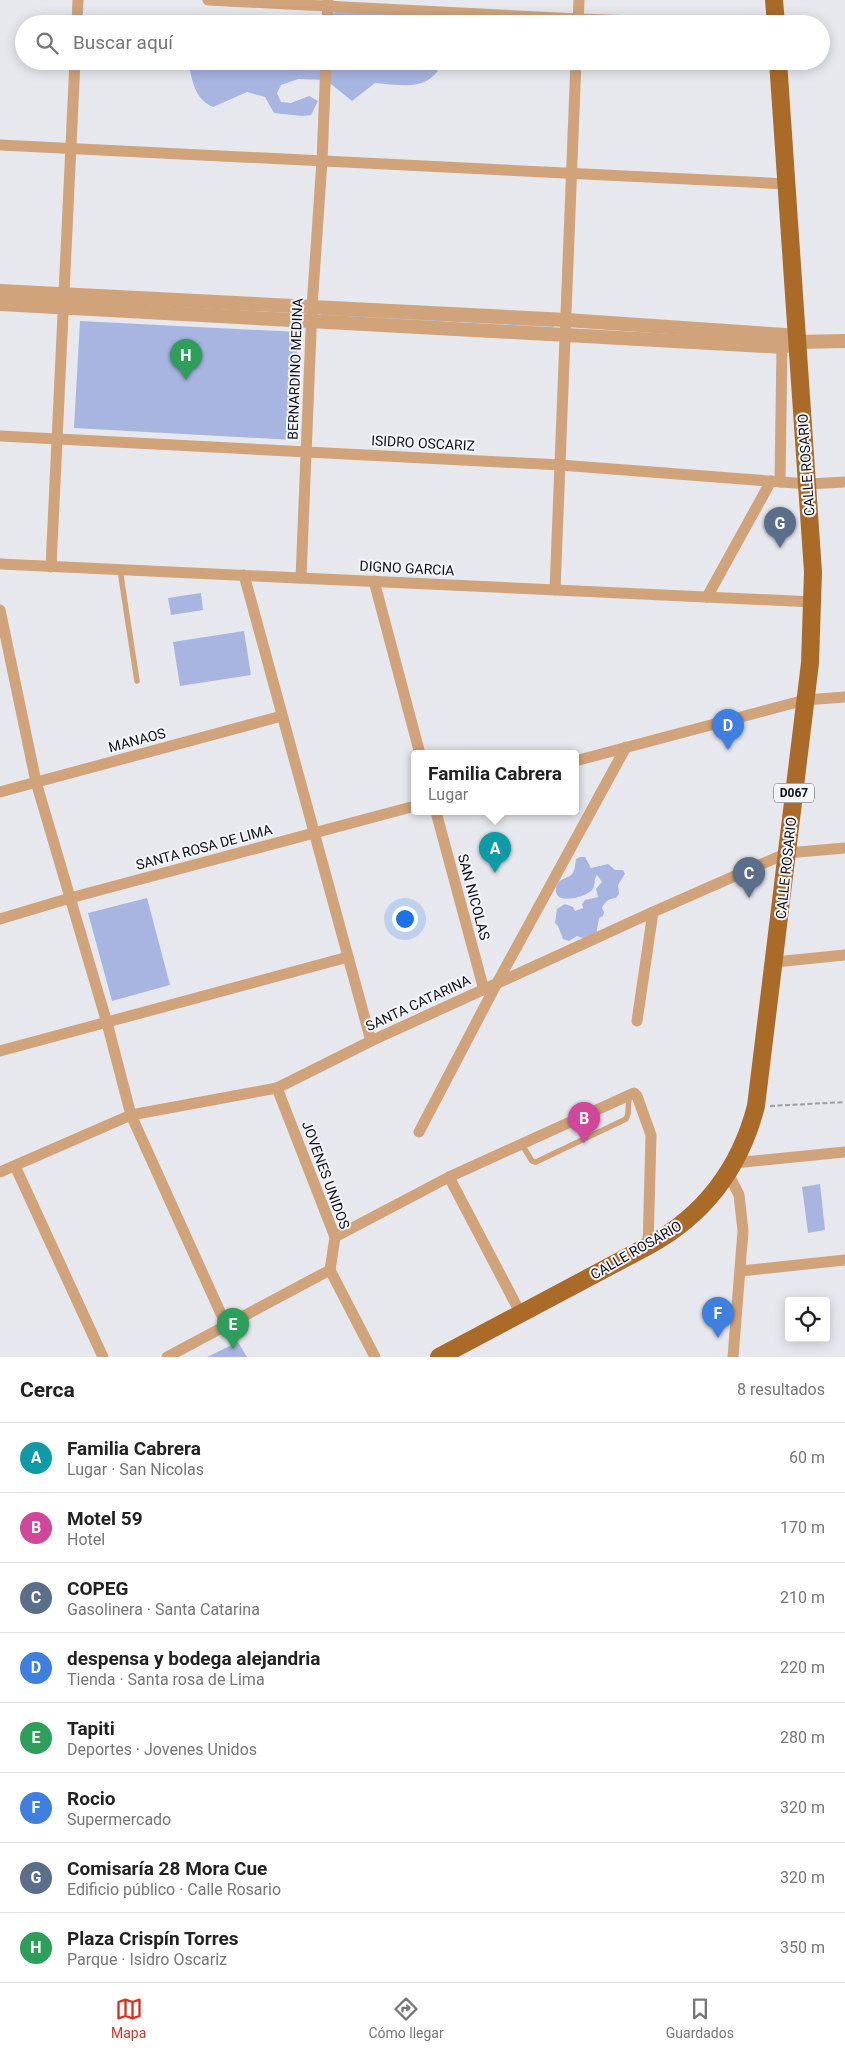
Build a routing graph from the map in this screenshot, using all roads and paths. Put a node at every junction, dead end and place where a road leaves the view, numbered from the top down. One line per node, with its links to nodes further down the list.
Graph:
1 (78, 0): 8 (street)
2 (208, 0): 6 (street)
3 (453, 0): 7 (street)
4 (579, 0): 10 (street)
5 (774, 0): 11 (main road)
6 (328, 3): 7 (street)
7 (452, 12): 9 (street)
8 (77, 15)
9 (494, 15)
10 (578, 15)
11 (775, 15)
12 (75, 70): 17 (street)
13 (326, 70): 18 (street, BERNARDINO MEDINA)
14 (576, 70): 19 (street)
15 (779, 70): 20 (main road, CALLE ROSARIO / D067)
16 (0, 146): 17 (street)
17 (71, 149): 18 (street); 22 (street)
18 (322, 161): 19 (street); 24 (street, BERNARDINO MEDINA)
19 (572, 173): 20 (street); 25 (street)
20 (787, 184): 29 (main road, CALLE ROSARIO / D067)
21 (0, 291): 22 (street)
22 (64, 301): 23 (street); 24 (street); 26 (street); 33 (street)
23 (0, 304)
24 (312, 307): 25 (street); 26 (street, BERNARDINO MEDINA)
25 (566, 320): 27 (street); 29 (street)
26 (311, 321): 27 (street); 34 (street, BERNARDINO MEDINA)
27 (565, 335): 29 (street); 35 (street)
28 (845, 341): 29 (street)
29 (790, 345): 30 (main road, CALLE ROSARIO / D067); 31 (street)
30 (802, 396): 31 (street); 38 (main road, CALLE ROSARIO / D067)
31 (782, 397): 36 (street)
32 (0, 436): 33 (street, ISIDRO OSCARIZ)
33 (57, 439): 34 (street, ISIDRO OSCARIZ); 40 (street)
34 (306, 452): 35 (street, ISIDRO OSCARIZ); 43 (street, BERNARDINO MEDINA)
35 (560, 465): 36 (street, ISIDRO OSCARIZ); 45 (street)
36 (775, 482): 38 (street, ISIDRO OSCARIZ); 46 (street)
37 (845, 482): 38 (street, ISIDRO OSCARIZ)
38 (808, 484): 47 (main road, CALLE ROSARIO / D067)
39 (0, 564): 40 (street, DIGNO GARCIA)
40 (51, 566): 41 (street, DIGNO GARCIA)
41 (120, 570): 42 (street, DIGNO GARCIA); 50 (lane)
42 (244, 576): 43 (street, DIGNO GARCIA); 53 (street)
43 (302, 578): 44 (street, DIGNO GARCIA)
44 (374, 582): 45 (street, DIGNO GARCIA); 55 (street)
45 (555, 590): 46 (street, DIGNO GARCIA)
46 (707, 597): 47 (street, DIGNO GARCIA)
47 (813, 602): 52 (main road, CALLE ROSARIO / D067)
48 (0, 610): 49 (street)
49 (4, 652): 57 (street)
50 (137, 681)
51 (845, 697): 52 (street)
52 (805, 700): 54 (street); 63 (main road, CALLE ROSARIO / D067)
53 (282, 716): 57 (street, MANAOS); 61 (street)
54 (626, 747): 56 (street); 70 (street)
55 (419, 750)
56 (579, 760)
57 (36, 782): 58 (street, MANAOS); 64 (street)
58 (0, 792)
59 (411, 807): 61 (street, SANTA ROSA DE LIMA)
60 (437, 815): 71 (street, SAN NICOLAS)
61 (315, 834): 64 (street, SANTA ROSA DE LIMA); 68 (street)
62 (845, 848): 63 (street, SANTA CATARINA)
63 (787, 853): 65 (street, SANTA CATARINA); 69 (main road, CALLE ROSARIO / D067)
64 (70, 898): 66 (street, SANTA ROSA DE LIMA); 73 (street)
65 (653, 912): 70 (street, SANTA CATARINA); 72 (street)
66 (0, 919)
67 (845, 956): 69 (street)
68 (348, 957): 73 (street); 74 (street)
69 (775, 962): 79 (main road, CALLE ROSARIO / D067)
70 (497, 983): 71 (street, SANTA CATARINA); 81 (street)
71 (484, 990): 74 (street, SANTA CATARINA)
72 (637, 1021)
73 (107, 1023): 75 (street); 80 (street)
74 (371, 1041): 76 (street, SANTA CATARINA)
75 (0, 1052)
76 (278, 1088): 80 (street, SANTA CATARINA); 88 (street, JOVENES UNIDOS)
77 (629, 1095): 82 (street); 82 (lane); 89 (street)
78 (845, 1102): 79 (path)
79 (756, 1106): 85 (main road, CALLE ROSARIO / D067)
80 (131, 1115): 84 (street, SANTA CATARINA); 94 (street)
81 (419, 1132)
82 (521, 1143): 87 (street)
83 (845, 1152): 85 (street)
84 (15, 1166): 86 (street, SANTA CATARINA); 95 (street)
85 (731, 1168): 89 (main road, CALLE ROSARIO / D067); 92 (street)
86 (0, 1172)
87 (450, 1177): 88 (street); 93 (street)
88 (335, 1238): 91 (street, JOVENES UNIDOS)
89 (648, 1246): 93 (main road, CALLE ROSARIO / D067)
90 (845, 1260): 92 (street)
91 (330, 1270): 94 (street); 97 (street)
92 (740, 1270): 99 (street)
93 (521, 1314): 98 (main road, CALLE ROSARIO / D067)
94 (226, 1325): 96 (street)
95 (103, 1357)
96 (167, 1357)
97 (375, 1357)
98 (439, 1357)
99 (733, 1357)

